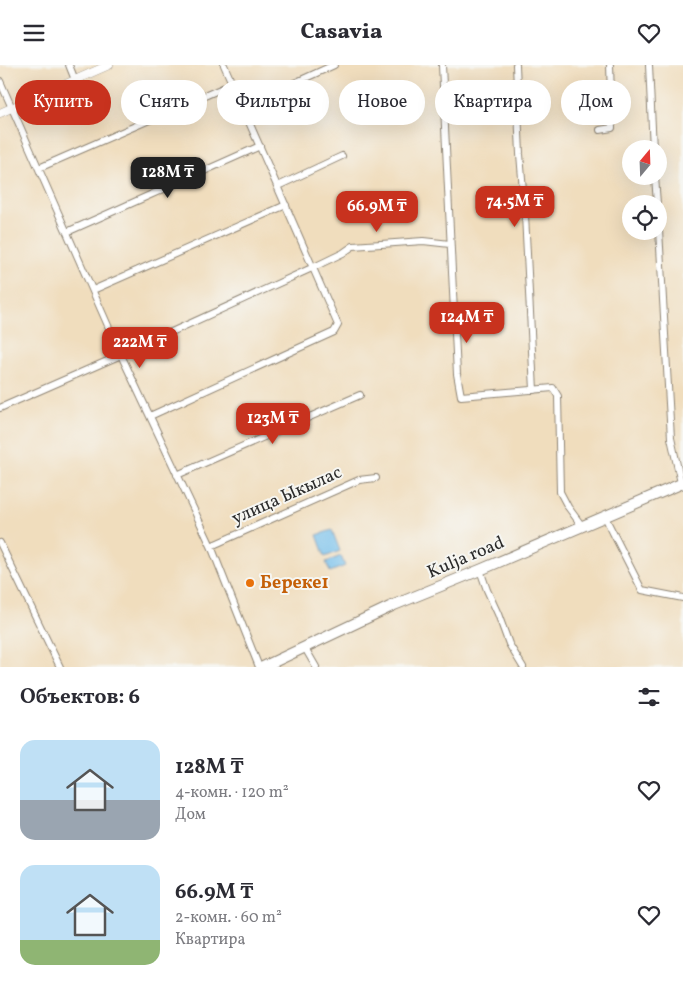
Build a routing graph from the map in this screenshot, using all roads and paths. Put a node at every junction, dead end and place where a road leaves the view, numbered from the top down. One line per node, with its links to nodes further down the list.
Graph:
1 (69, 65): 9 (street)
2 (109, 65): 9 (street)
3 (224, 65): 10 (street)
4 (334, 65): 11 (street)
5 (442, 65): 26 (street)
6 (516, 65): 30 (street)
7 (610, 65): 17 (street)
8 (649, 65): 18 (street)
9 (75, 80)
10 (230, 80)
11 (301, 80)
12 (0, 81): 14 (street)
13 (217, 91): 21 (street)
14 (13, 107): 15 (street); 21 (street)
15 (0, 113)
16 (250, 125): 19 (street)
17 (600, 130)
18 (653, 140)
19 (260, 146): 22 (street); 24 (street)
20 (342, 156): 22 (street)
21 (40, 168): 24 (street)
22 (278, 186): 23 (street)
23 (286, 205): 27 (street); 28 (street)
24 (67, 232): 28 (street)
25 (660, 240): 36 (street)
26 (450, 244): 27 (street); 30 (street)
27 (314, 267): 29 (street); 33 (street)
28 (93, 290): 29 (street)
29 (121, 355): 32 (street); 33 (street)
30 (534, 390): 38 (street)
31 (360, 395): 34 (street)
32 (0, 407)
33 (150, 416): 34 (street)
34 (177, 475): 40 (street)
35 (376, 478): 40 (street, улица Ыкылас)
36 (682, 483): 37 (main road, Kulja road)
37 (605, 517): 38 (main road, Kulja road); 42 (street)
38 (582, 526): 41 (main road, Kulja road)
39 (0, 543): 44 (street)
40 (212, 546): 45 (street)
41 (480, 570): 43 (main road, Kulja road); 48 (street)
42 (683, 598)
43 (305, 648): 46 (main road, Kulja road); 47 (street)
44 (60, 667)
45 (259, 667)
46 (264, 667)
47 (316, 667)
48 (523, 667)

